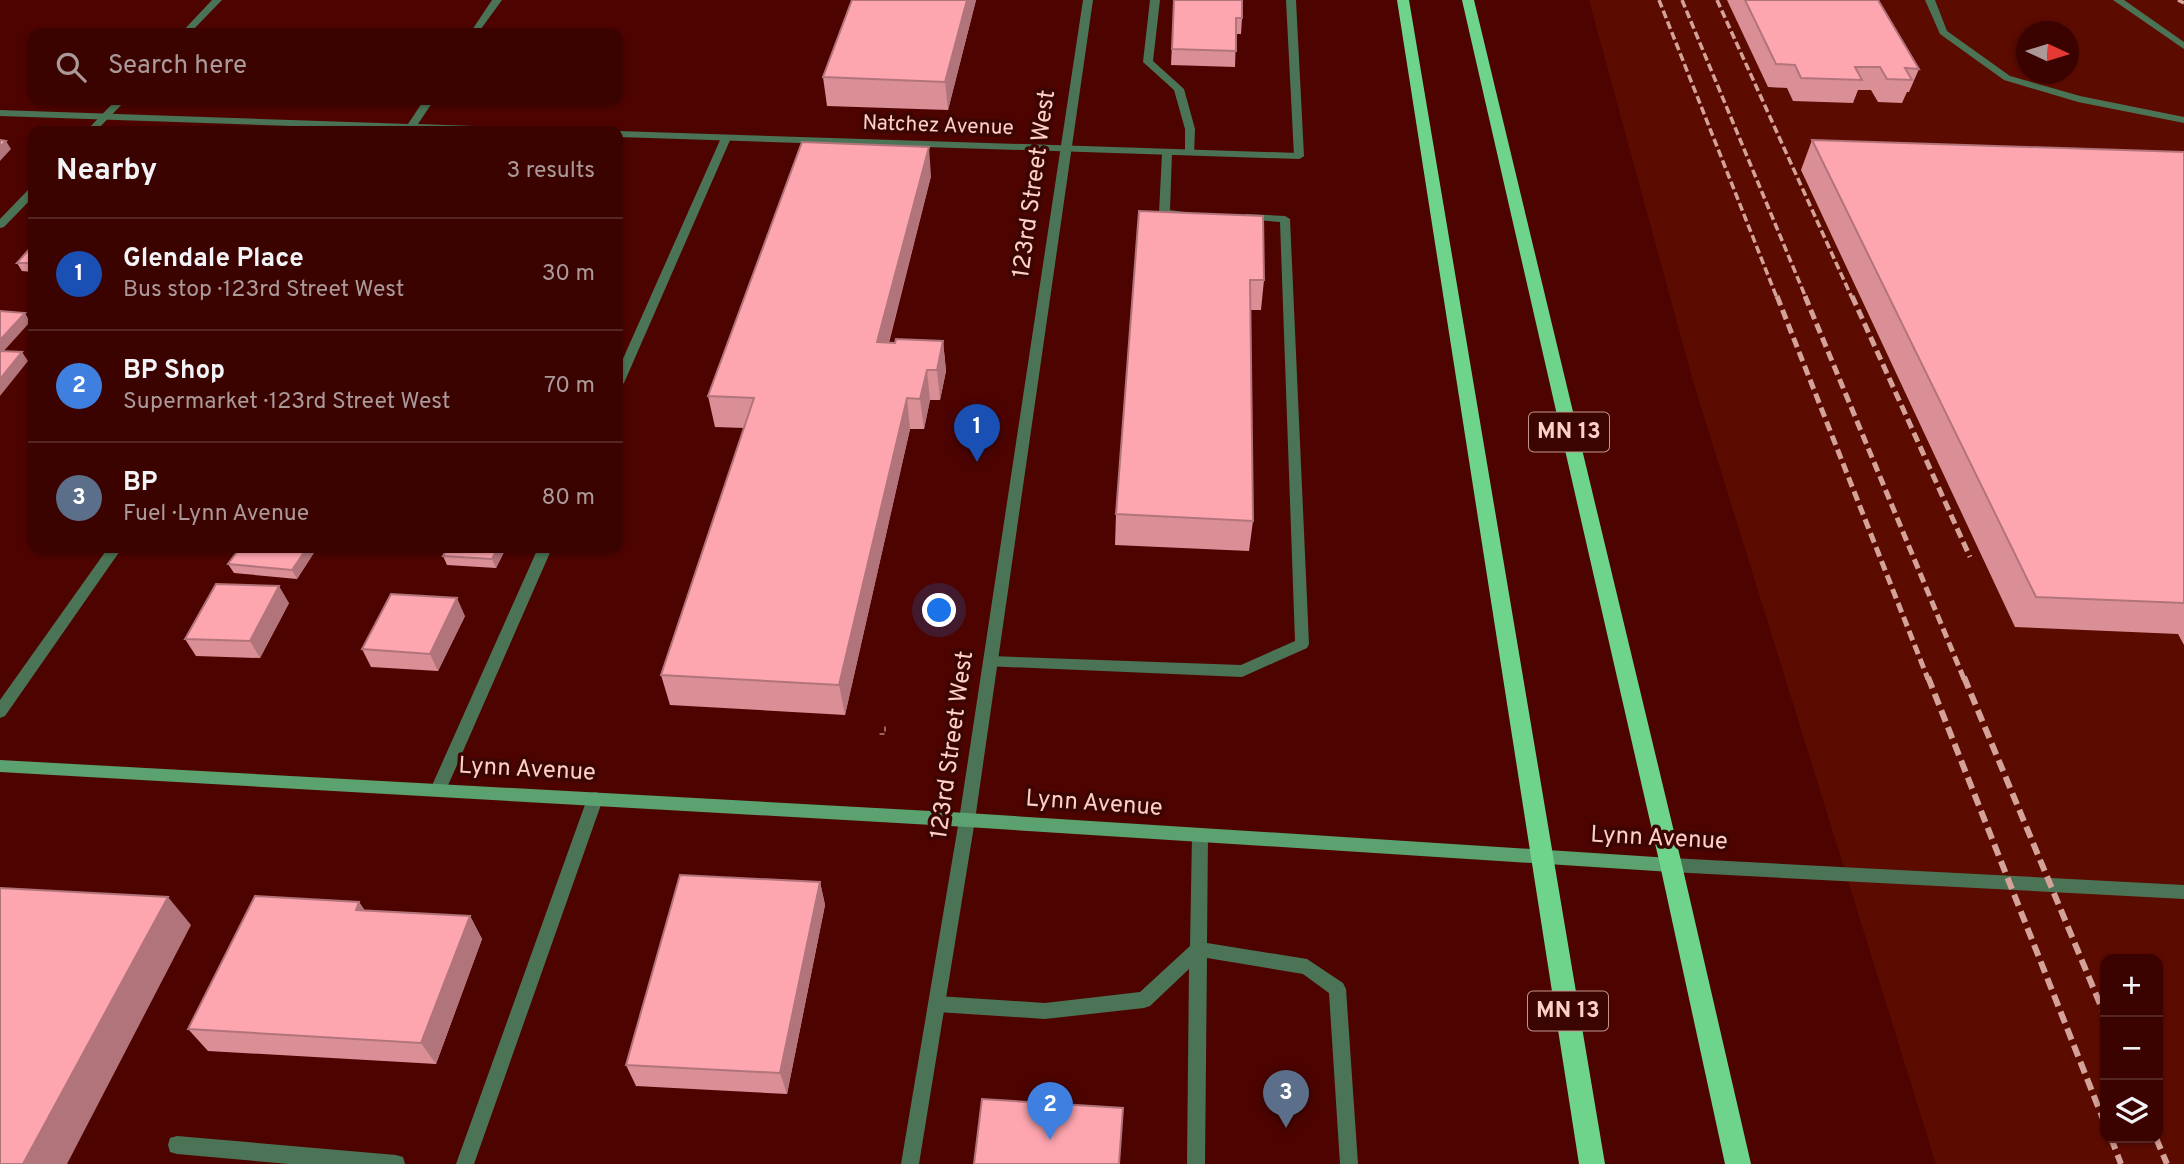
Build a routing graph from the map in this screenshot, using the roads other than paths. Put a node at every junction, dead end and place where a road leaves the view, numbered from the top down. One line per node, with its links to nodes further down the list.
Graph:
1 (217, 0): 10 (street)
2 (497, 0): 11 (street)
3 (1087, 0): 23 (street, 123rd Street West)
4 (1155, 0): 25 (street)
5 (1291, 0): 25 (street, Natchez Avenue)
6 (1403, 0): 40 (highway, MN 13)
7 (1468, 0): 41 (highway, MN 13)
8 (1930, 0): 17 (street)
9 (2118, 0): 12 (street)
10 (190, 28)
11 (477, 28)
12 (2184, 46)
13 (116, 105): 16 (street)
14 (426, 105): 20 (street)
15 (0, 113): 16 (street)
16 (105, 117): 18 (street); 19 (street)
17 (2184, 120)
18 (96, 126)
19 (333, 126)
20 (411, 126)
21 (623, 134): 22 (street, Natchez Avenue)
22 (726, 138): 23 (street, Natchez Avenue); 30 (street)
23 (1064, 150): 24 (street, Natchez Avenue); 33 (street, 123rd Street West)
24 (1167, 153): 25 (street, Natchez Avenue); 27 (street)
25 (1190, 153)
26 (28, 196): 29 (street)
27 (1191, 214)
28 (1231, 216): 33 (street)
29 (0, 225)
30 (623, 372)
31 (111, 553): 34 (street)
32 (543, 553): 36 (street)
33 (990, 662): 38 (street, 123rd Street West)
34 (0, 712)
35 (0, 766): 36 (main road, Lynn Avenue)
36 (438, 790): 37 (main road, Lynn Avenue)
37 (595, 799): 38 (main road, Lynn Avenue); 47 (street)
38 (967, 820): 39 (main road, Lynn Avenue); 44 (street, 123rd Street West)
39 (1200, 835): 40 (main road, Lynn Avenue); 43 (street)
40 (1544, 858): 41 (main road, Lynn Avenue); 51 (highway, MN 13)
41 (1671, 865): 42 (street, Lynn Avenue); 52 (highway, MN 13)
42 (2184, 892)
43 (1198, 949): 44 (street); 49 (street); 50 (street)
44 (937, 1004): 48 (street, 123rd Street West)
45 (177, 1145): 46 (street)
46 (396, 1164)
47 (465, 1164)
48 (910, 1164)
49 (1196, 1164)
50 (1349, 1164)
51 (1592, 1164)
52 (1738, 1164)

